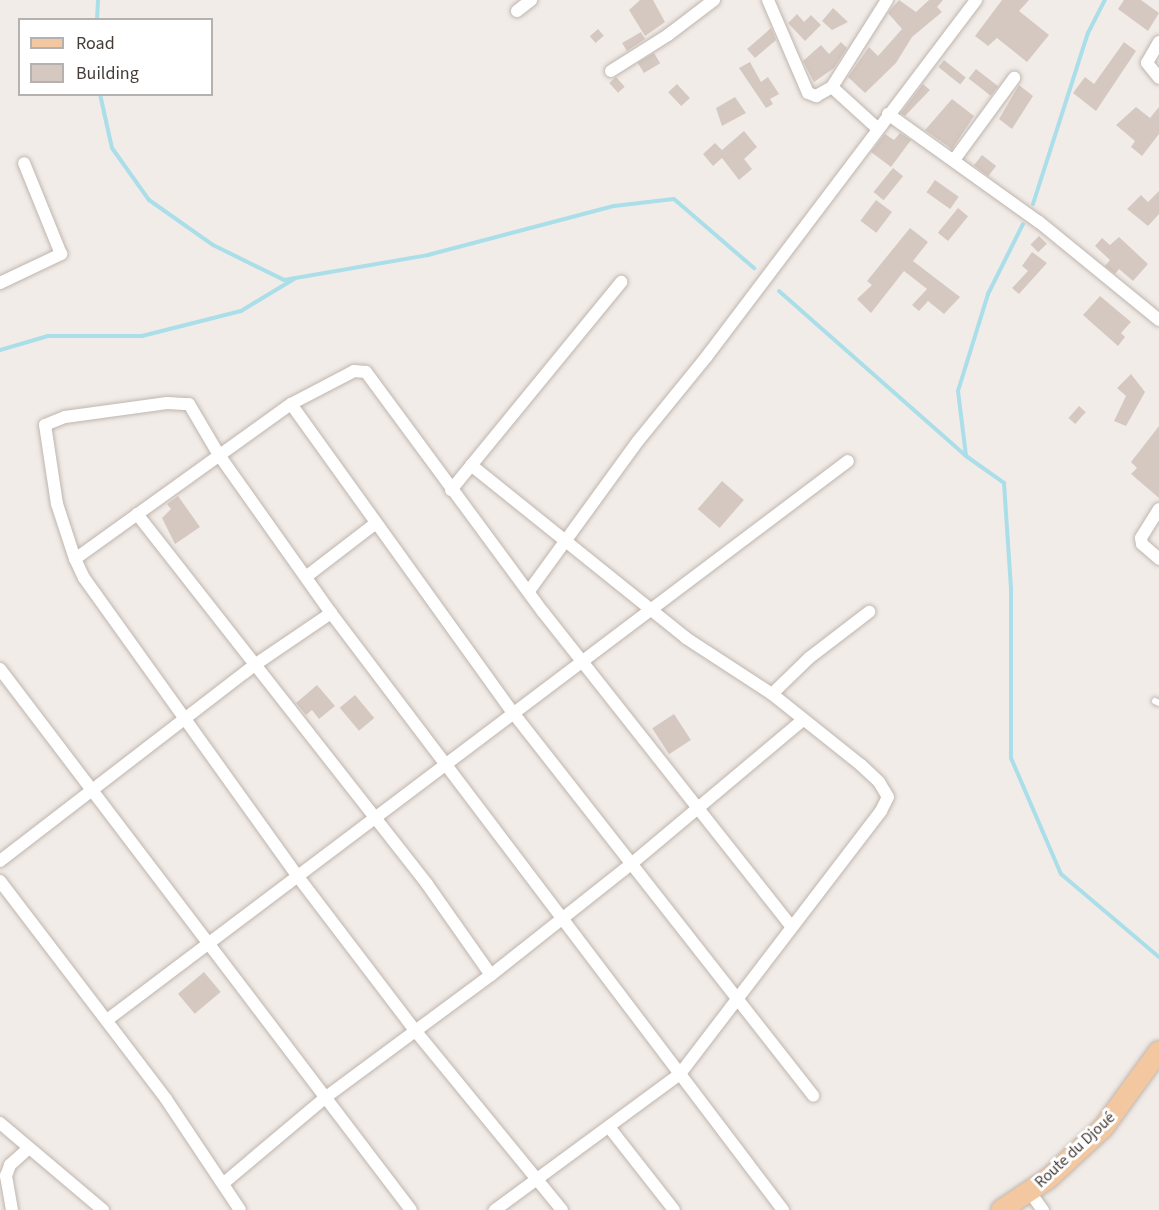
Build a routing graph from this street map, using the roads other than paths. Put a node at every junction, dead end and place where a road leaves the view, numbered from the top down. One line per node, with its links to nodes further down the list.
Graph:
1 (531, 0): 6 (street)
2 (714, 0): 8 (street)
3 (768, 0): 11 (street)
4 (886, 0): 11 (street)
5 (976, 0): 12 (street)
6 (517, 10)
7 (1159, 42): 10 (street)
8 (611, 71)
9 (1014, 78): 14 (street)
10 (1159, 78)
11 (832, 87): 13 (street)
12 (888, 114): 13 (street); 14 (street)
13 (877, 128): 27 (street)
14 (954, 160): 18 (street)
15 (24, 163): 17 (street)
16 (621, 282): 22 (street)
17 (0, 283)
18 (1159, 320)
19 (291, 404): 20 (street); 23 (street); 26 (street)
20 (219, 456): 25 (street); 29 (street); 30 (street)
21 (848, 461): 32 (street)
22 (471, 465): 23 (street); 27 (street)
23 (450, 490): 31 (street)
24 (1159, 510): 28 (street)
25 (137, 514): 29 (street); 36 (street)
26 (376, 523): 30 (street); 39 (street)
27 (564, 540): 31 (street); 32 (street)
28 (1159, 559)
29 (75, 560): 40 (street)
30 (307, 576): 34 (street)
31 (529, 591): 35 (street)
32 (655, 611): 35 (street); 38 (street)
33 (869, 612): 38 (street)
34 (331, 613): 36 (street); 42 (street)
35 (584, 663): 39 (street); 44 (street)
36 (256, 664): 40 (street); 45 (street)
37 (0, 669): 43 (street)
38 (772, 694): 41 (street)
39 (514, 714): 42 (street); 47 (street)
40 (187, 717): 43 (street); 48 (street)
41 (803, 720): 44 (street); 51 (street)
42 (449, 765): 45 (street); 50 (street)
43 (91, 789): 46 (street); 52 (street)
44 (698, 808): 47 (street); 51 (street)
45 (375, 818): 48 (street); 53 (street)
46 (0, 861)
47 (630, 865): 50 (street); 54 (street)
48 (296, 874): 52 (street); 56 (street)
49 (0, 881): 55 (street)
50 (563, 917): 53 (street); 58 (street)
51 (791, 926): 54 (street)
52 (206, 942): 55 (street); 60 (street)
53 (491, 975): 56 (street)
54 (740, 998): 58 (street); 59 (street)
55 (107, 1020): 65 (street)
56 (414, 1029): 60 (street); 64 (street)
57 (1158, 1054): 66 (main road, Route du Djoué)
58 (680, 1074): 62 (street); 74 (street)
59 (813, 1096)
60 (326, 1097): 65 (street); 70 (street)
61 (0, 1123): 63 (street)
62 (609, 1127): 64 (street); 73 (street)
63 (29, 1148): 67 (street); 68 (street)
64 (537, 1175): 71 (street); 72 (street)
65 (225, 1182): 69 (street)
66 (1029, 1191): 75 (main road, Route du Djoué); 76 (street)
67 (12, 1210)
68 (103, 1210)
69 (240, 1210)
70 (411, 1210)
71 (495, 1210)
72 (562, 1210)
73 (674, 1210)
74 (783, 1210)
75 (1001, 1210)
76 (1043, 1210)

